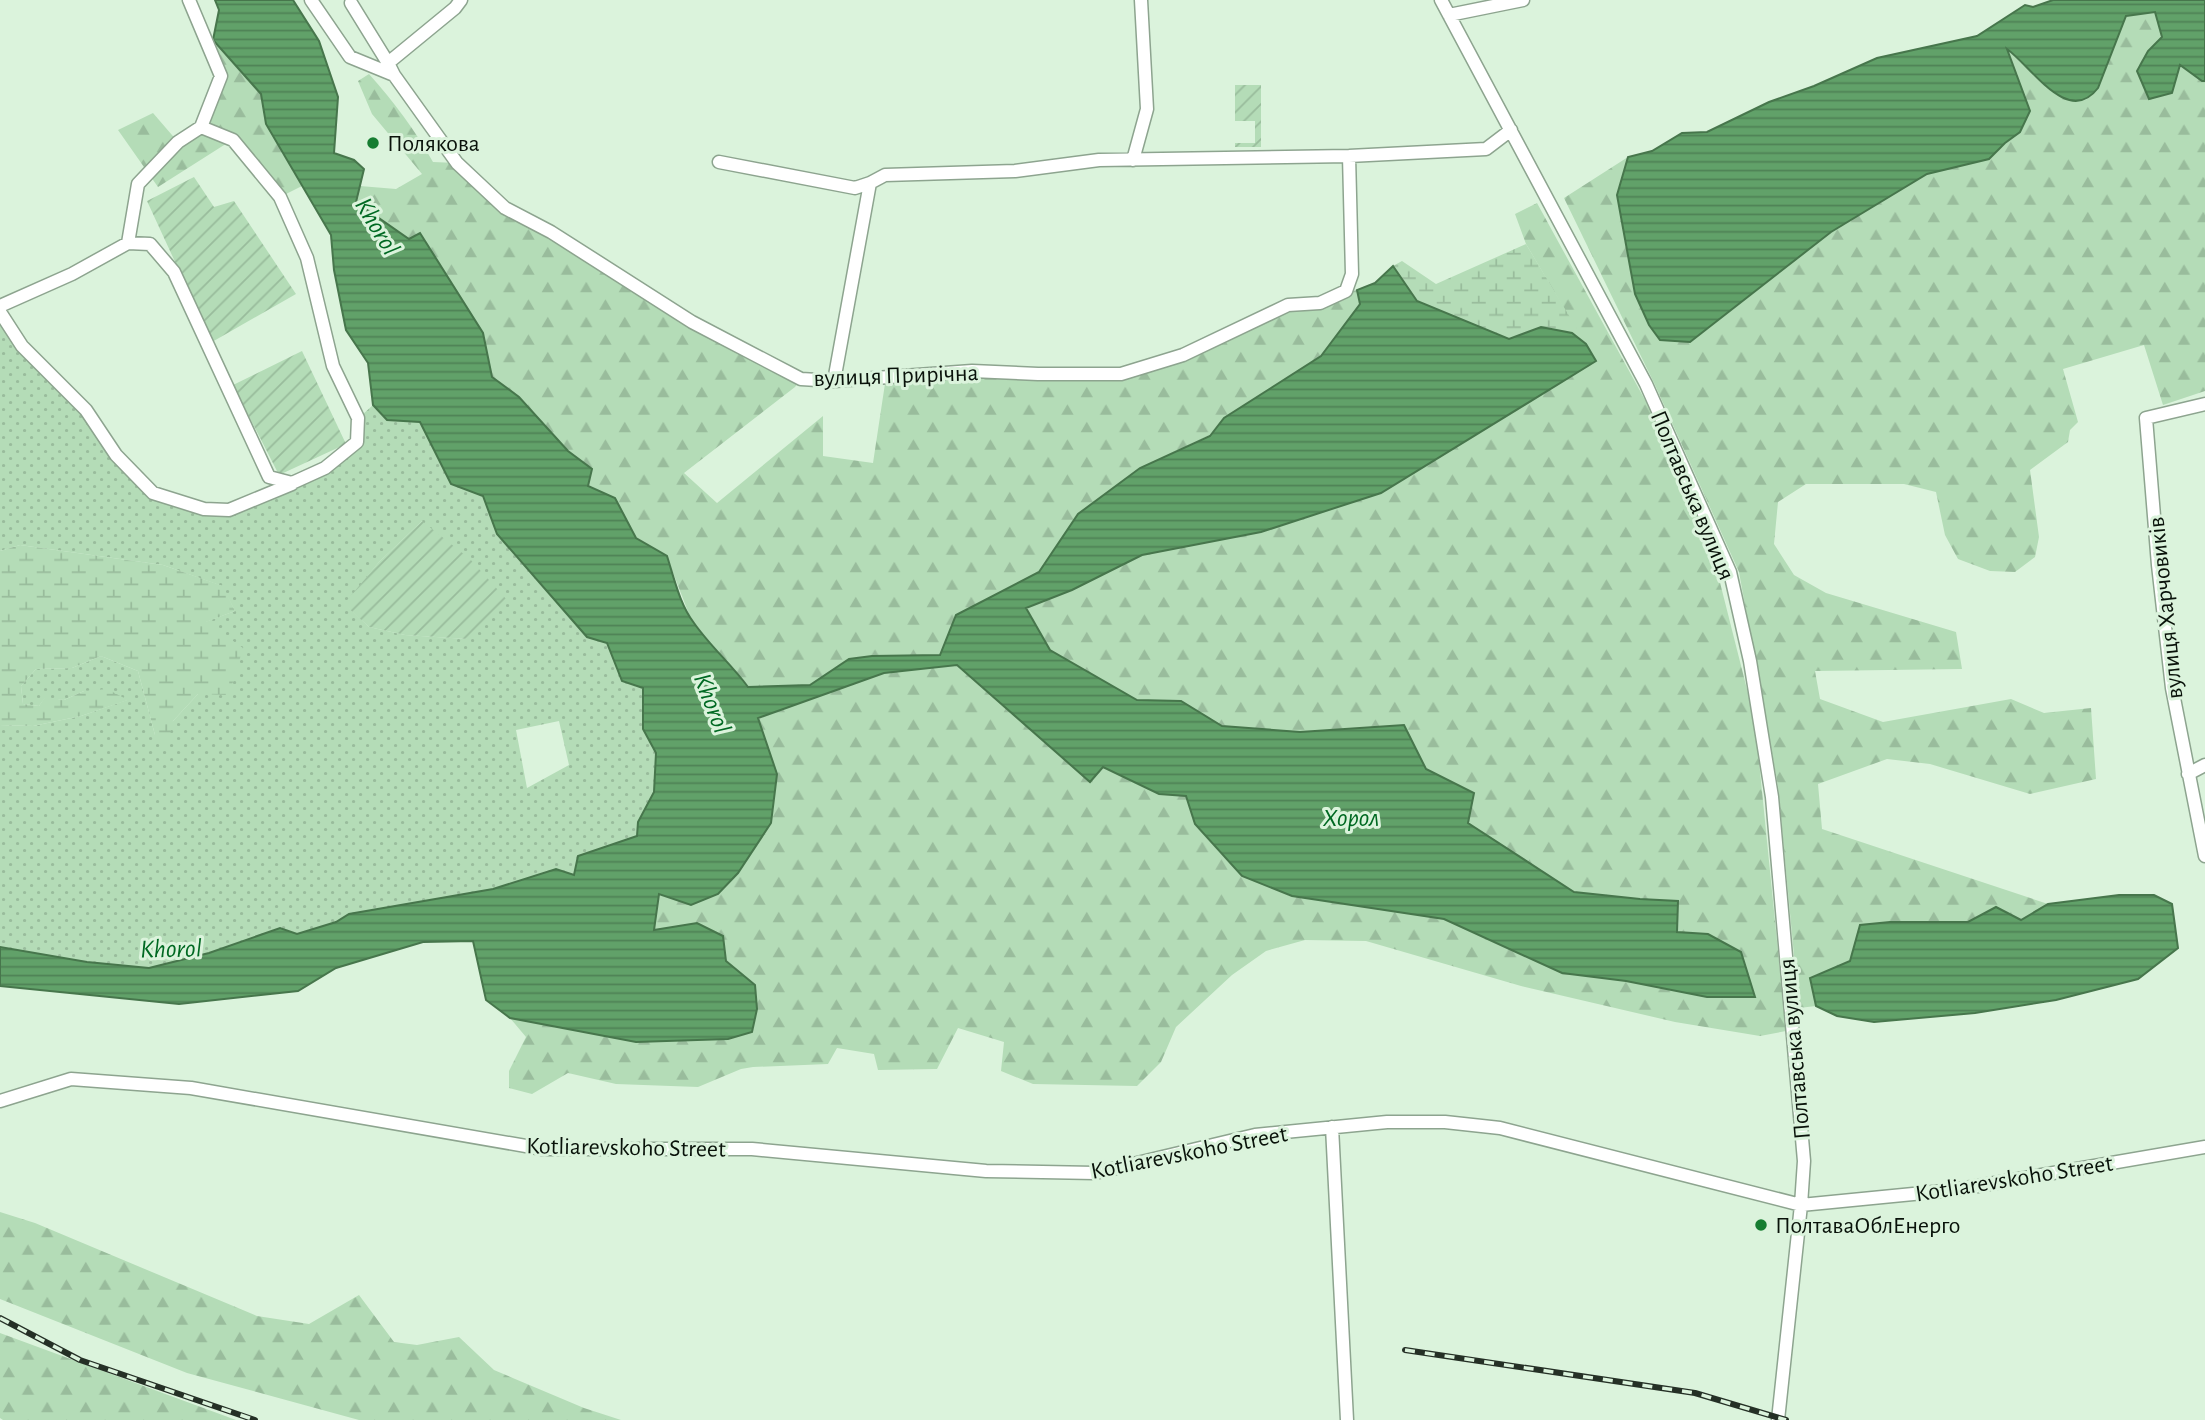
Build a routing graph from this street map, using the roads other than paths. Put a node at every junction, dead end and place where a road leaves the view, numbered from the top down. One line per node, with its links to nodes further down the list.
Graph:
1 (189, 0): 10 (street)
2 (311, 0): 9 (street)
3 (461, 0): 9 (street)
4 (1141, 0): 13 (street)
5 (1441, 0): 8 (street, Полтавська вулиця)
6 (1523, 0): 8 (street)
7 (351, 3): 9 (street, вулиця Прирічна)
8 (1449, 15): 11 (street, Полтавська вулиця)
9 (391, 69): 19 (street, вулиця Прирічна)
10 (201, 127): 16 (street); 21 (street)
11 (1511, 130): 12 (street); 28 (street, Полтавська вулиця)
12 (1349, 156): 13 (street); 19 (street, вулиця Прирічна)
13 (1133, 160): 15 (street)
14 (719, 162): 15 (street)
15 (870, 183): 19 (street)
16 (128, 243): 17 (street); 21 (street)
17 (0, 306)
18 (0, 312): 21 (street)
19 (834, 381)
20 (2205, 404): 23 (street, вулиця Харчовиків)
21 (292, 483)
22 (2205, 765): 23 (street)
23 (2188, 774): 24 (street, вулиця Харчовиків)
24 (2205, 856)
25 (0, 1101): 26 (street, Kotliarevskoho Street)
26 (1332, 1127): 28 (street, Kotliarevskoho Street); 29 (street)
27 (2205, 1147): 28 (street, Kotliarevskoho Street)
28 (1801, 1205): 30 (street, Полтавська вулиця)
29 (1347, 1420)
30 (1778, 1420)

